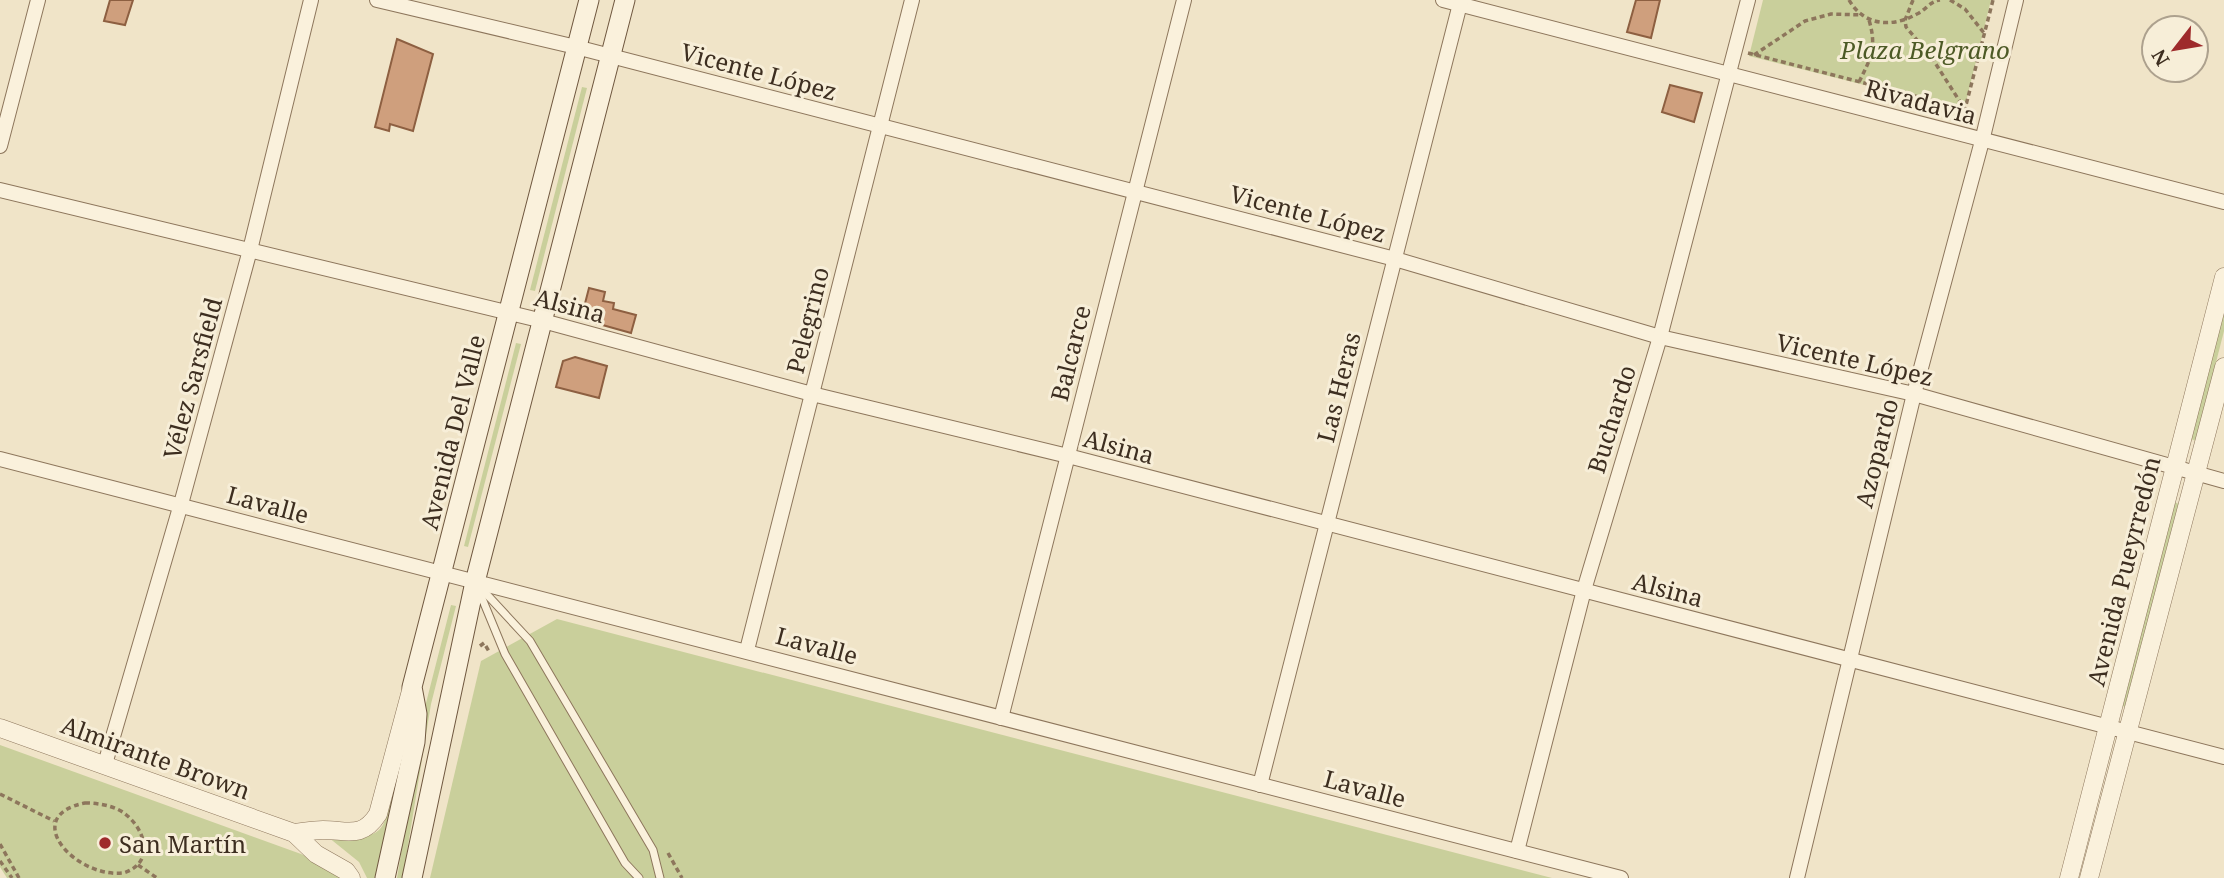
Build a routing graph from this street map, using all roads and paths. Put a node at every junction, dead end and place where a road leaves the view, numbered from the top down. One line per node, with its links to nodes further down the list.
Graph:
1 (38, 0): 30 (street)
2 (311, 0): 34 (street, Vélez Sarsfield)
3 (377, 0): 21 (street, Vicente López)
4 (589, 0): 21 (main road, Avenida Del Valle)
5 (625, 0): 24 (main road)
6 (912, 0): 28 (street, Pelegrino)
7 (1184, 0): 32 (street, Balcarce)
8 (1443, 0): 16 (street, Rivadavia)
9 (1748, 0): 25 (street, Buchardo)
10 (1849, 0): 17 (path)
11 (1913, 0): 19 (path)
12 (1940, 0): 19 (path)
13 (1950, 0): 20 (path)
14 (1993, 0): 20 (path)
15 (2016, 0): 29 (street, Azopardo)
16 (1461, 2): 25 (street, Rivadavia); 35 (street, Las Heras)
17 (1863, 15): 18 (path); 23 (path)
18 (1869, 20): 19 (path); 26 (path)
19 (1905, 20): 27 (path)
20 (1984, 33): 27 (path)
21 (576, 47): 24 (street, Vicente López); 37 (main road, Avenida Del Valle)
22 (1748, 53): 23 (path)
23 (1754, 55): 26 (path)
24 (610, 56): 28 (street, Vicente López); 38 (main road)
25 (1730, 73): 29 (street, Rivadavia); 39 (street, Buchardo)
26 (1859, 82): 27 (path)
27 (1965, 109)
28 (878, 126): 32 (street, Vicente López); 41 (street, Pelegrino)
29 (1982, 141): 33 (street, Rivadavia); 42 (street, Azopardo)
30 (0, 146)
31 (0, 190): 34 (street, Alsina)
32 (1135, 192): 35 (street, Vicente López); 43 (street, Balcarce)
33 (2224, 202)
34 (250, 250): 37 (street, Alsina); 48 (street, Vélez Sarsfield)
35 (1395, 259): 39 (street, Vicente López); 49 (street, Las Heras)
36 (2224, 277): 45 (street, Avenida Pueyrredón)
37 (508, 312): 38 (street, Alsina); 50 (main road, Avenida Del Valle)
38 (542, 321): 41 (street, Alsina); 51 (main road)
39 (1660, 337): 42 (street, Vicente López); 52 (street, Buchardo)
40 (2224, 367): 46 (street, Avenida Pueyrredón)
41 (812, 394): 43 (street, Alsina); 53 (street, Pelegrino)
42 (1914, 394): 45 (street, Vicente López); 54 (street, Azopardo)
43 (1068, 456): 49 (street, Alsina); 56 (street, Balcarce)
44 (0, 459): 48 (street, Lavalle)
45 (2175, 468): 46 (street, Vicente López); 57 (street, Avenida Pueyrredón)
46 (2197, 474): 47 (street, Vicente López); 59 (street, Avenida Pueyrredón)
47 (2224, 481)
48 (181, 504): 50 (street, Lavalle); 61 (street, Vélez Sarsfield)
49 (1327, 524): 52 (street, Alsina); 62 (street, Las Heras)
50 (441, 573): 51 (street, Lavalle); 55 (main road, Avenida Del Valle)
51 (475, 582): 53 (street, Lavalle); 75 (main road); 76 (lane); 77 (lane)
52 (1584, 590): 54 (street, Alsina); 67 (street, Buchardo)
53 (747, 650): 56 (street, Lavalle)
54 (1848, 661): 57 (street, Alsina); 79 (street, Azopardo)
55 (412, 687): 65 (street); 74 (main road, Avenida Del Valle)
56 (1001, 718): 62 (street, Lavalle)
57 (2109, 726): 59 (street, Alsina); 80 (street, Avenida Pueyrredón)
58 (0, 728): 61 (street, Almirante Brown)
59 (2128, 731): 60 (street, Alsina); 81 (street, Avenida Pueyrredón)
60 (2224, 757)
61 (105, 764): 65 (street, Almirante Brown)
62 (1260, 785): 67 (street, Lavalle)
63 (0, 794): 64 (path)
64 (55, 821): 69 (path); 69 (path)
65 (294, 834): 73 (street)
66 (0, 844): 71 (path)
67 (1517, 851): 78 (street, Lavalle)
68 (0, 861): 70 (path)
69 (138, 865): 72 (path)
70 (12, 878)
71 (19, 878)
72 (157, 878)
73 (351, 878)
74 (385, 878)
75 (412, 878)
76 (639, 878)
77 (660, 878)
78 (1621, 878)
79 (1797, 878)
80 (2069, 878)
81 (2090, 878)

